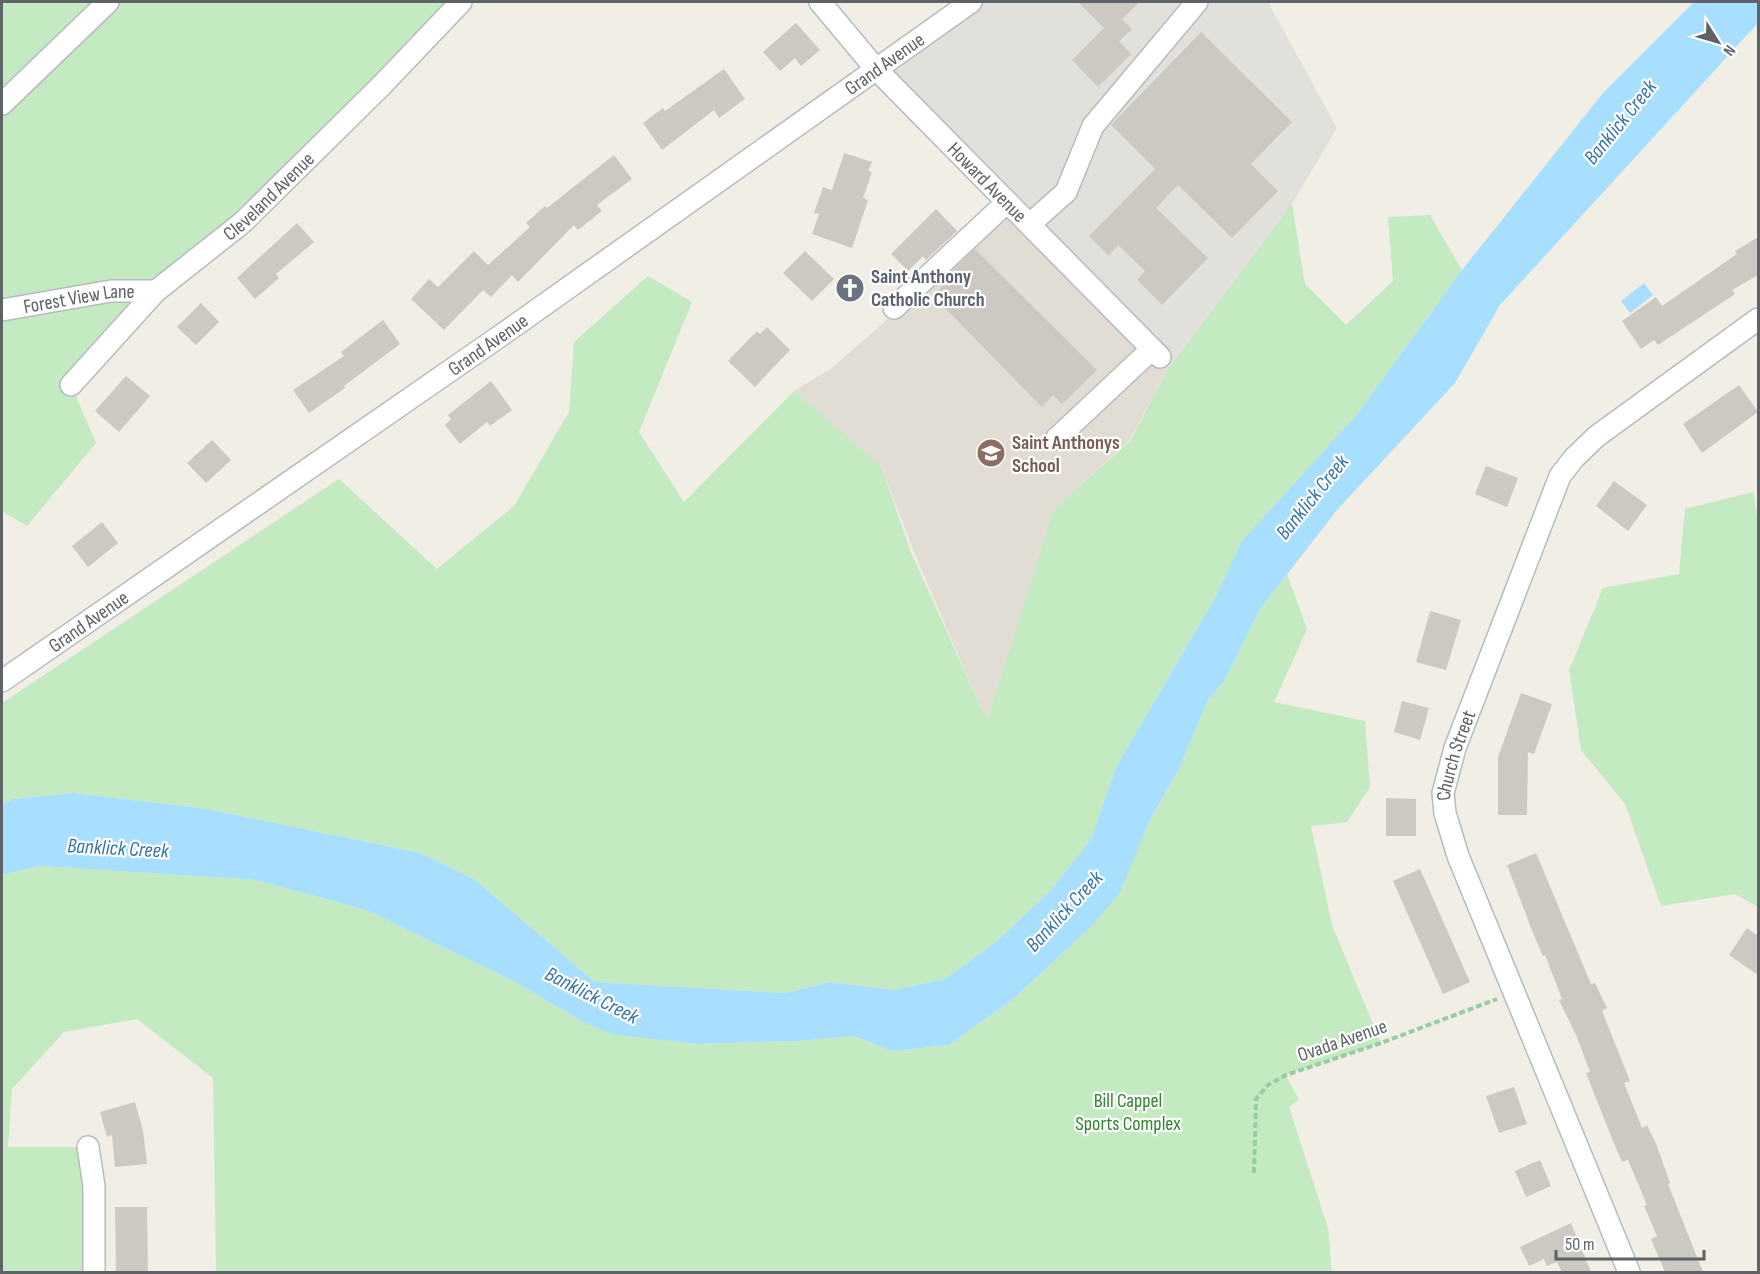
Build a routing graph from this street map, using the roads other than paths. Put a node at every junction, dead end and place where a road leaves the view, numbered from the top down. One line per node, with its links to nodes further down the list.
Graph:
1 (108, 2): 7 (street)
2 (461, 2): 10 (street, Cleveland Avenue)
3 (820, 2): 6 (street, Howard Avenue)
4 (971, 2): 6 (street, Grand Avenue)
5 (1197, 2): 9 (street)
6 (876, 69): 8 (street, Howard Avenue); 16 (street, Grand Avenue)
7 (2, 104)
8 (1007, 202): 9 (street, Howard Avenue); 11 (street)
9 (1030, 224): 15 (street, Howard Avenue)
10 (156, 291): 12 (street, Forest View Lane); 14 (street, Cleveland Avenue)
11 (894, 308)
12 (2, 310)
13 (1758, 319): 19 (street, Church Street)
14 (71, 385)
15 (1056, 439)
16 (2, 681)
17 (88, 1147): 18 (street)
18 (94, 1272)
19 (1629, 1272)

